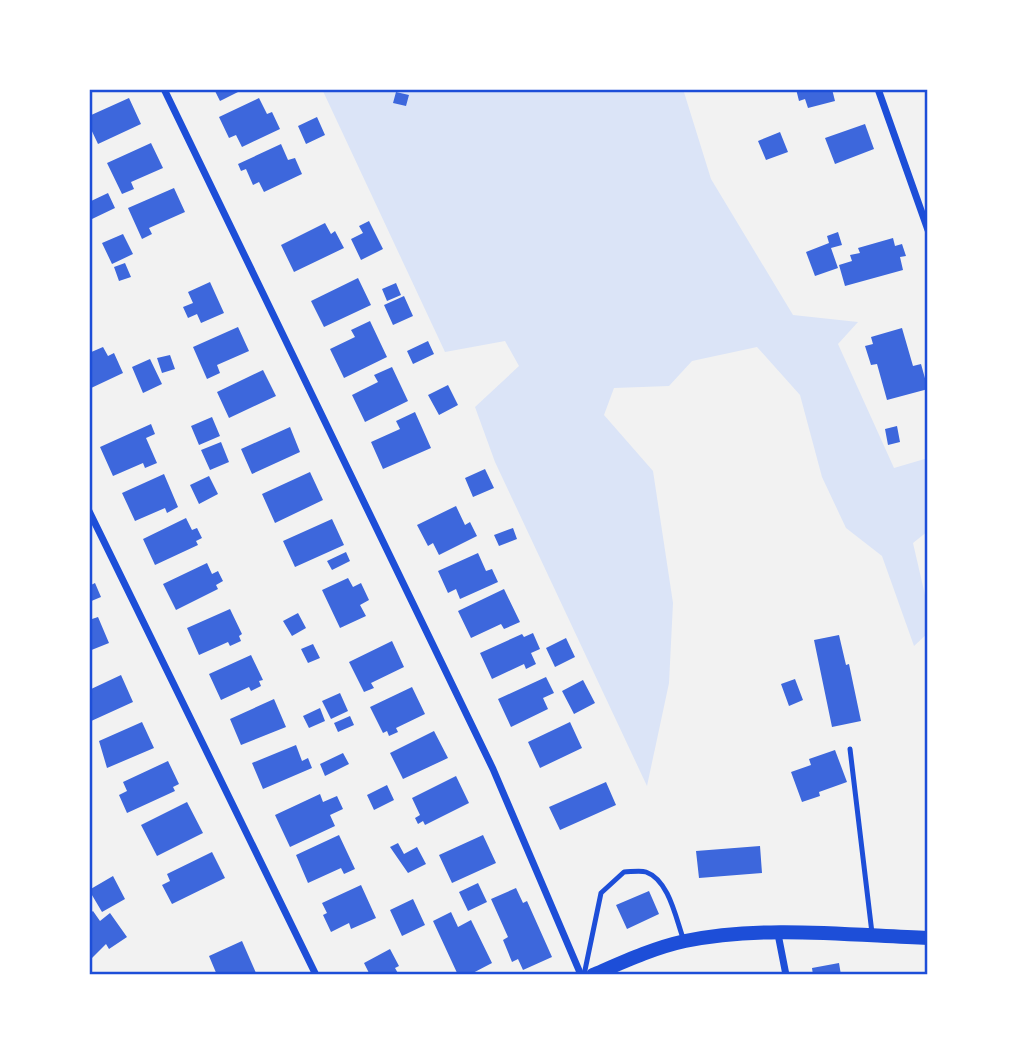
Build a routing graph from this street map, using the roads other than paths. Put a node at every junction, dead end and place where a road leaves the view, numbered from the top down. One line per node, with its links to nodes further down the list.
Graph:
1 (164, 89): 11 (street)
2 (878, 89): 3 (street)
3 (928, 230)
4 (89, 511): 10 (street)
5 (850, 749): 7 (lane)
6 (778, 934): 7 (main road); 9 (main road); 13 (street)
7 (873, 936): 8 (main road)
8 (928, 938)
9 (685, 942): 11 (lane); 12 (main road)
10 (316, 975)
11 (583, 975)
12 (593, 975)
13 (786, 975)

